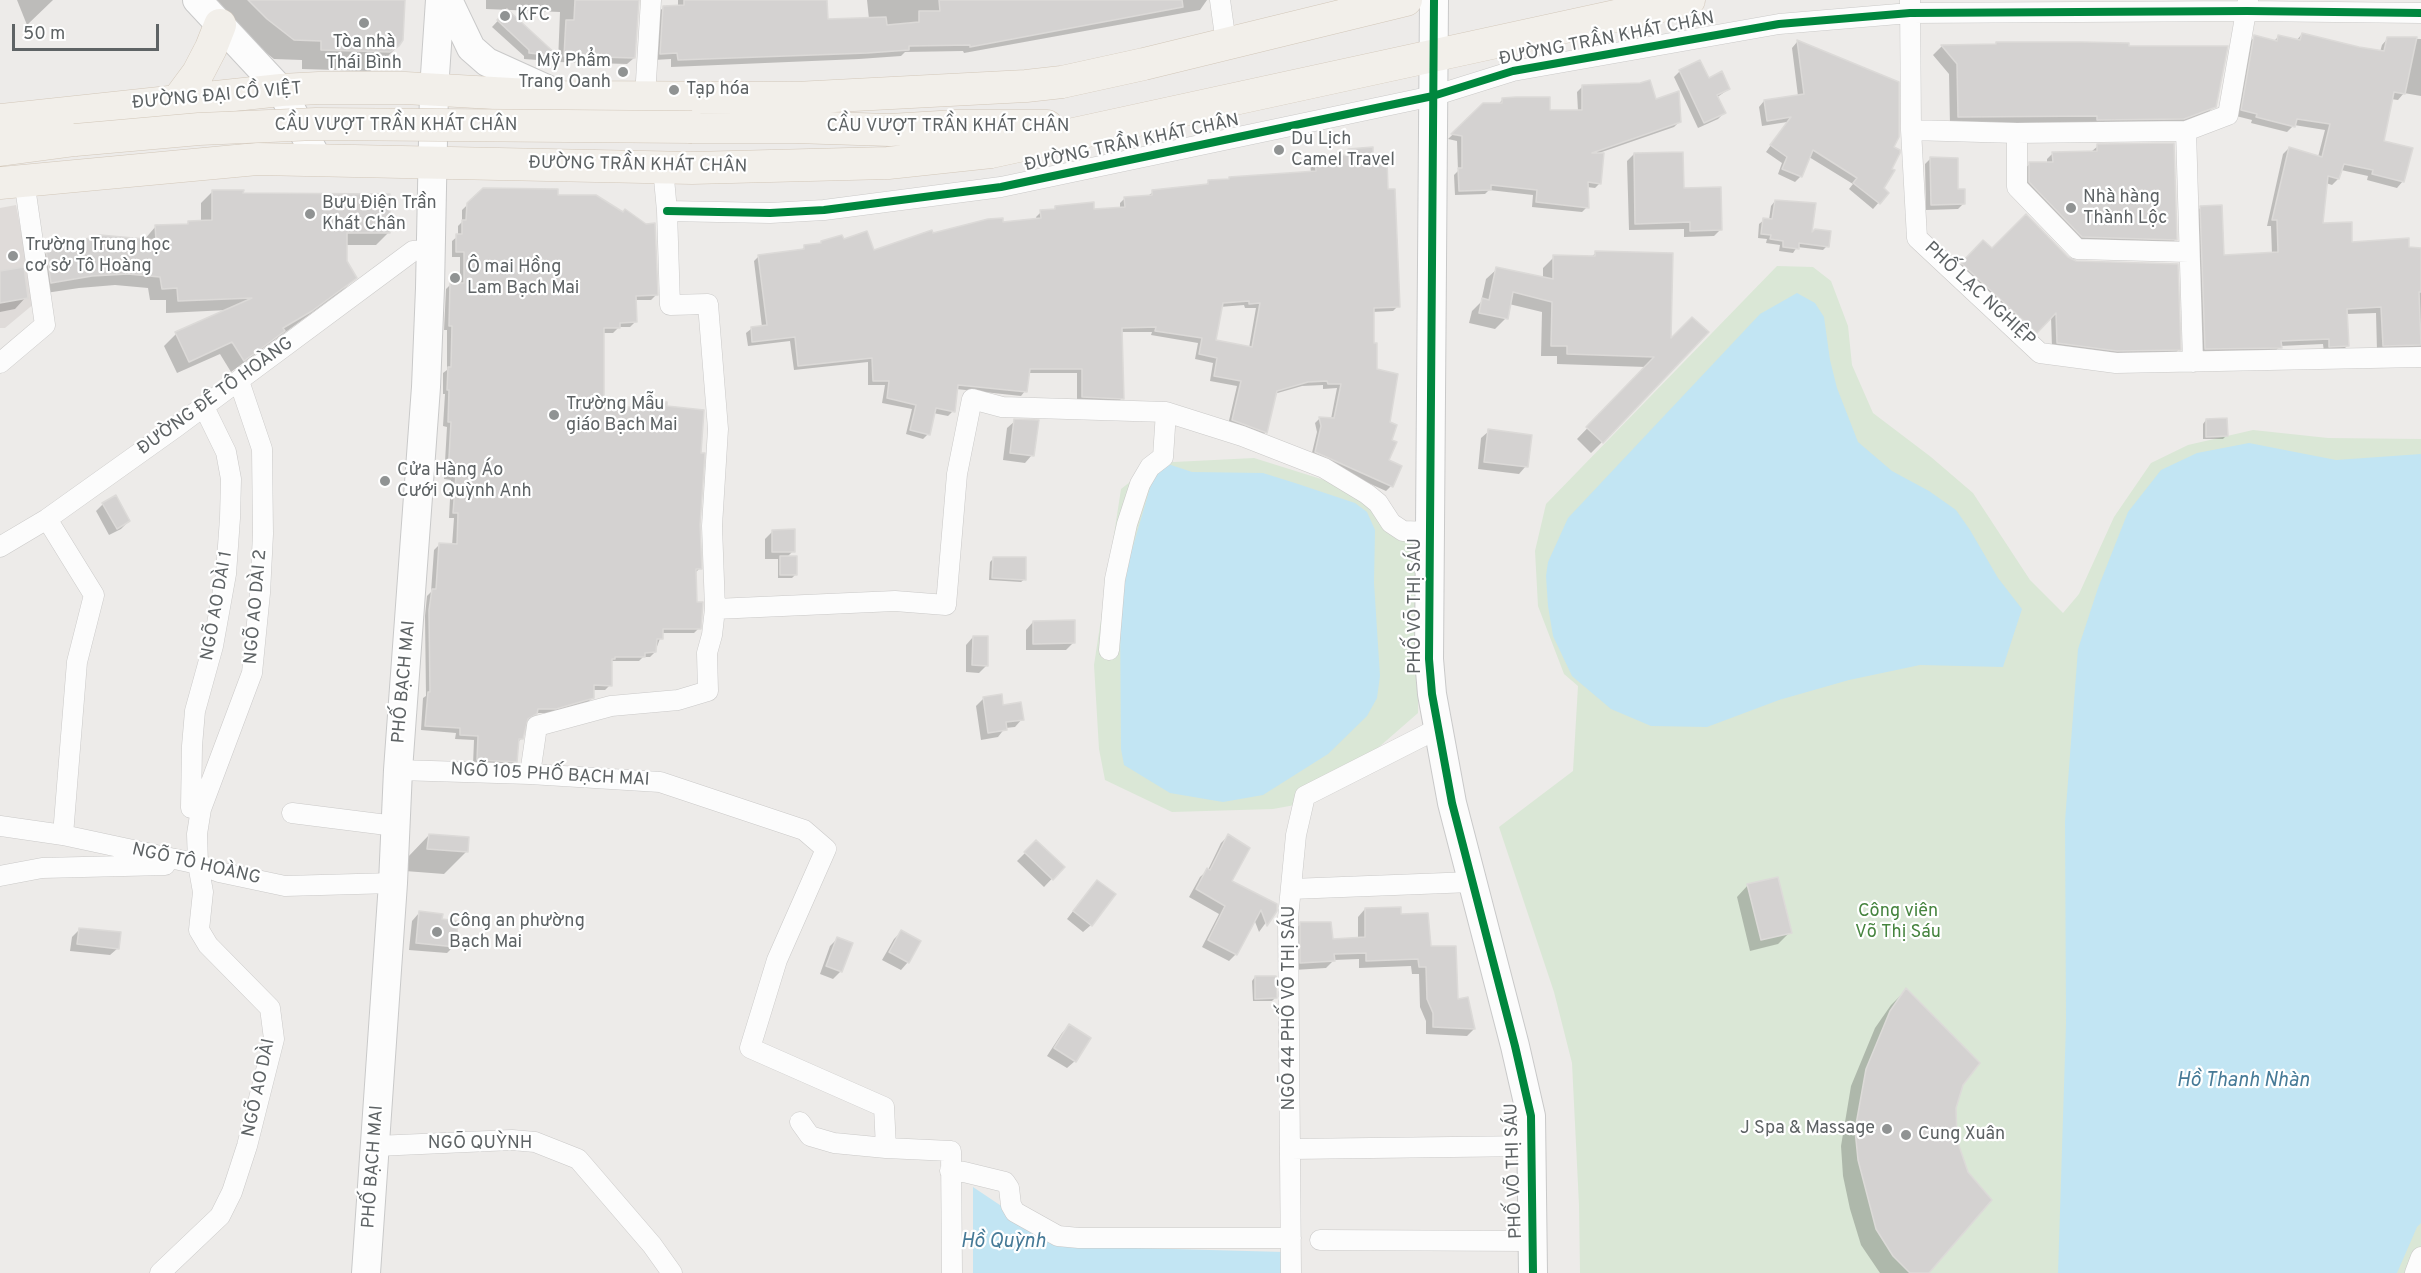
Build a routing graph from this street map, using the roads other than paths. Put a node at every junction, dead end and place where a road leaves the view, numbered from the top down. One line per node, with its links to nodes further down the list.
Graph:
1 (197, 0): 12 (street)
2 (440, 0): 17 (street, PHỐ BẠCH MAI)
3 (448, 0): 19 (street)
4 (651, 0): 20 (street)
5 (1220, 0): 13 (street)
6 (1406, 0): 13 (main road)
7 (1434, 0): 14 (street, PHỐ VÕ THỊ SÁU)
8 (1689, 0): 14 (main road, ĐƯỜNG TRẦN KHÁT CHÂN)
9 (2248, 5): 10 (street, ĐƯỜNG TRẦN KHÁT CHÂN); 11 (street, ĐƯỜNG TRẦN KHÁT CHÂN); 26 (street)
10 (1910, 6): 18 (street, ĐƯỜNG TRẦN KHÁT CHÂN); 25 (street, PHỐ LẠC NGHIỆP)
11 (2421, 13)
12 (220, 25): 16 (street); 21 (main road)
13 (1226, 43): 15 (main road)
14 (1433, 57): 18 (street, PHỐ VÕ THỊ SÁU); 24 (main road, ĐƯỜNG TRẦN KHÁT CHÂN)
15 (1026, 86): 20 (main road); 23 (main road, CẦU VƯỢT TRẦN KHÁT CHÂN)
16 (281, 90): 17 (main road, ĐƯỜNG ĐẠI CỒ VIỆT); 21 (main road, ĐƯỜNG ĐẠI CỒ VIỆT); 29 (street)
17 (434, 90): 19 (main road); 30 (street, PHỐ BẠCH MAI)
18 (1433, 96): 35 (street, ĐƯỜNG TRẦN KHÁT CHÂN); 45 (street, PHỐ VÕ THỊ SÁU)
19 (564, 97): 20 (main road)
20 (645, 97): 32 (main road)
21 (177, 100): 22 (main road, ĐƯỜNG ĐẠI CỒ VIỆT); 31 (main road)
22 (0, 120)
23 (794, 127): 24 (main road, CẦU VƯỢT TRẦN KHÁT CHÂN); 28 (main road, CẦU VƯỢT TRẦN KHÁT CHÂN, bridge)
24 (1102, 127): 33 (main road, ĐƯỜNG TRẦN KHÁT CHÂN)
25 (1911, 130): 27 (street); 39 (street, PHỐ LẠC NGHIỆP)
26 (2186, 131): 27 (street); 37 (street)
27 (2017, 133): 37 (street)
28 (0, 150)
29 (318, 160): 30 (main road); 31 (main road)
30 (433, 162): 32 (main road, ĐƯỜNG TRẦN KHÁT CHÂN); 36 (street, PHỐ BẠCH MAI)
31 (194, 164): 34 (main road)
32 (613, 166): 33 (main road, ĐƯỜNG TRẦN KHÁT CHÂN)
33 (663, 168): 35 (street)
34 (12, 181): 40 (street)
35 (667, 211): 47 (street)
36 (430, 250): 41 (street, ĐƯỜNG ĐÊ TÔ HOÀNG); 50 (street, PHỐ BẠCH MAI)
37 (2189, 252): 39 (street)
38 (2421, 357): 39 (street, PHỐ LẠC NGHIỆP)
39 (2193, 362)
40 (0, 363)
41 (239, 381): 42 (street, ĐƯỜNG ĐÊ TÔ HOÀNG); 57 (street, NGÕ AO DÀI 2)
42 (204, 407): 44 (street, ĐƯỜNG ĐÊ TÔ HOÀNG); 52 (street, NGÕ AO DÀI 1)
43 (1166, 412): 45 (street); 47 (street); 48 (street)
44 (47, 519): 46 (street, ĐƯỜNG ĐÊ TÔ HOÀNG); 56 (street)
45 (1431, 532): 49 (street, PHỐ VÕ THỊ SÁU)
46 (0, 547)
47 (715, 609): 51 (street)
48 (1109, 650)
49 (1437, 729): 59 (street, PHỐ VÕ THỊ SÁU); 61 (street)
50 (398, 770): 51 (street, NGÕ 105 PHỐ BẠCH MAI); 55 (street, PHỐ BẠCH MAI)
51 (530, 774): 65 (street, NGÕ 105 PHỐ BẠCH MAI)
52 (191, 808)
53 (292, 813): 55 (street)
54 (0, 826): 56 (street, NGÕ TÔ HOÀNG)
55 (395, 826): 60 (street, PHỐ BẠCH MAI)
56 (63, 835): 57 (street, NGÕ TÔ HOÀNG)
57 (198, 864): 58 (street); 60 (street, NGÕ TÔ HOÀNG); 71 (street, NGÕ AO DÀI)
58 (0, 876)
59 (1472, 882): 61 (street, NGÕ 44 PHỐ VÕ THỊ SÁU); 64 (street, PHỐ VÕ THỊ SÁU)
60 (393, 883): 63 (street, PHỐ BẠCH MAI)
61 (1291, 889): 66 (street, NGÕ 44 PHỐ VÕ THỊ SÁU)
62 (800, 1122): 65 (street)
63 (376, 1146): 72 (street, PHỐ BẠCH MAI); 73 (street, NGÕ QUỲNH)
64 (1532, 1146): 66 (street); 70 (street, PHỐ VÕ THỊ SÁU)
65 (886, 1148): 67 (street)
66 (1291, 1149): 68 (street, NGÕ 44 PHỐ VÕ THỊ SÁU)
67 (950, 1171): 68 (street); 74 (street)
68 (1291, 1238): 75 (street, NGÕ 44 PHỐ VÕ THỊ SÁU)
69 (1320, 1240): 70 (street)
70 (1533, 1241): 76 (street, PHỐ VÕ THỊ SÁU)
71 (160, 1273)
72 (366, 1273)
73 (672, 1273)
74 (952, 1273)
75 (1291, 1273)
76 (1533, 1273)

